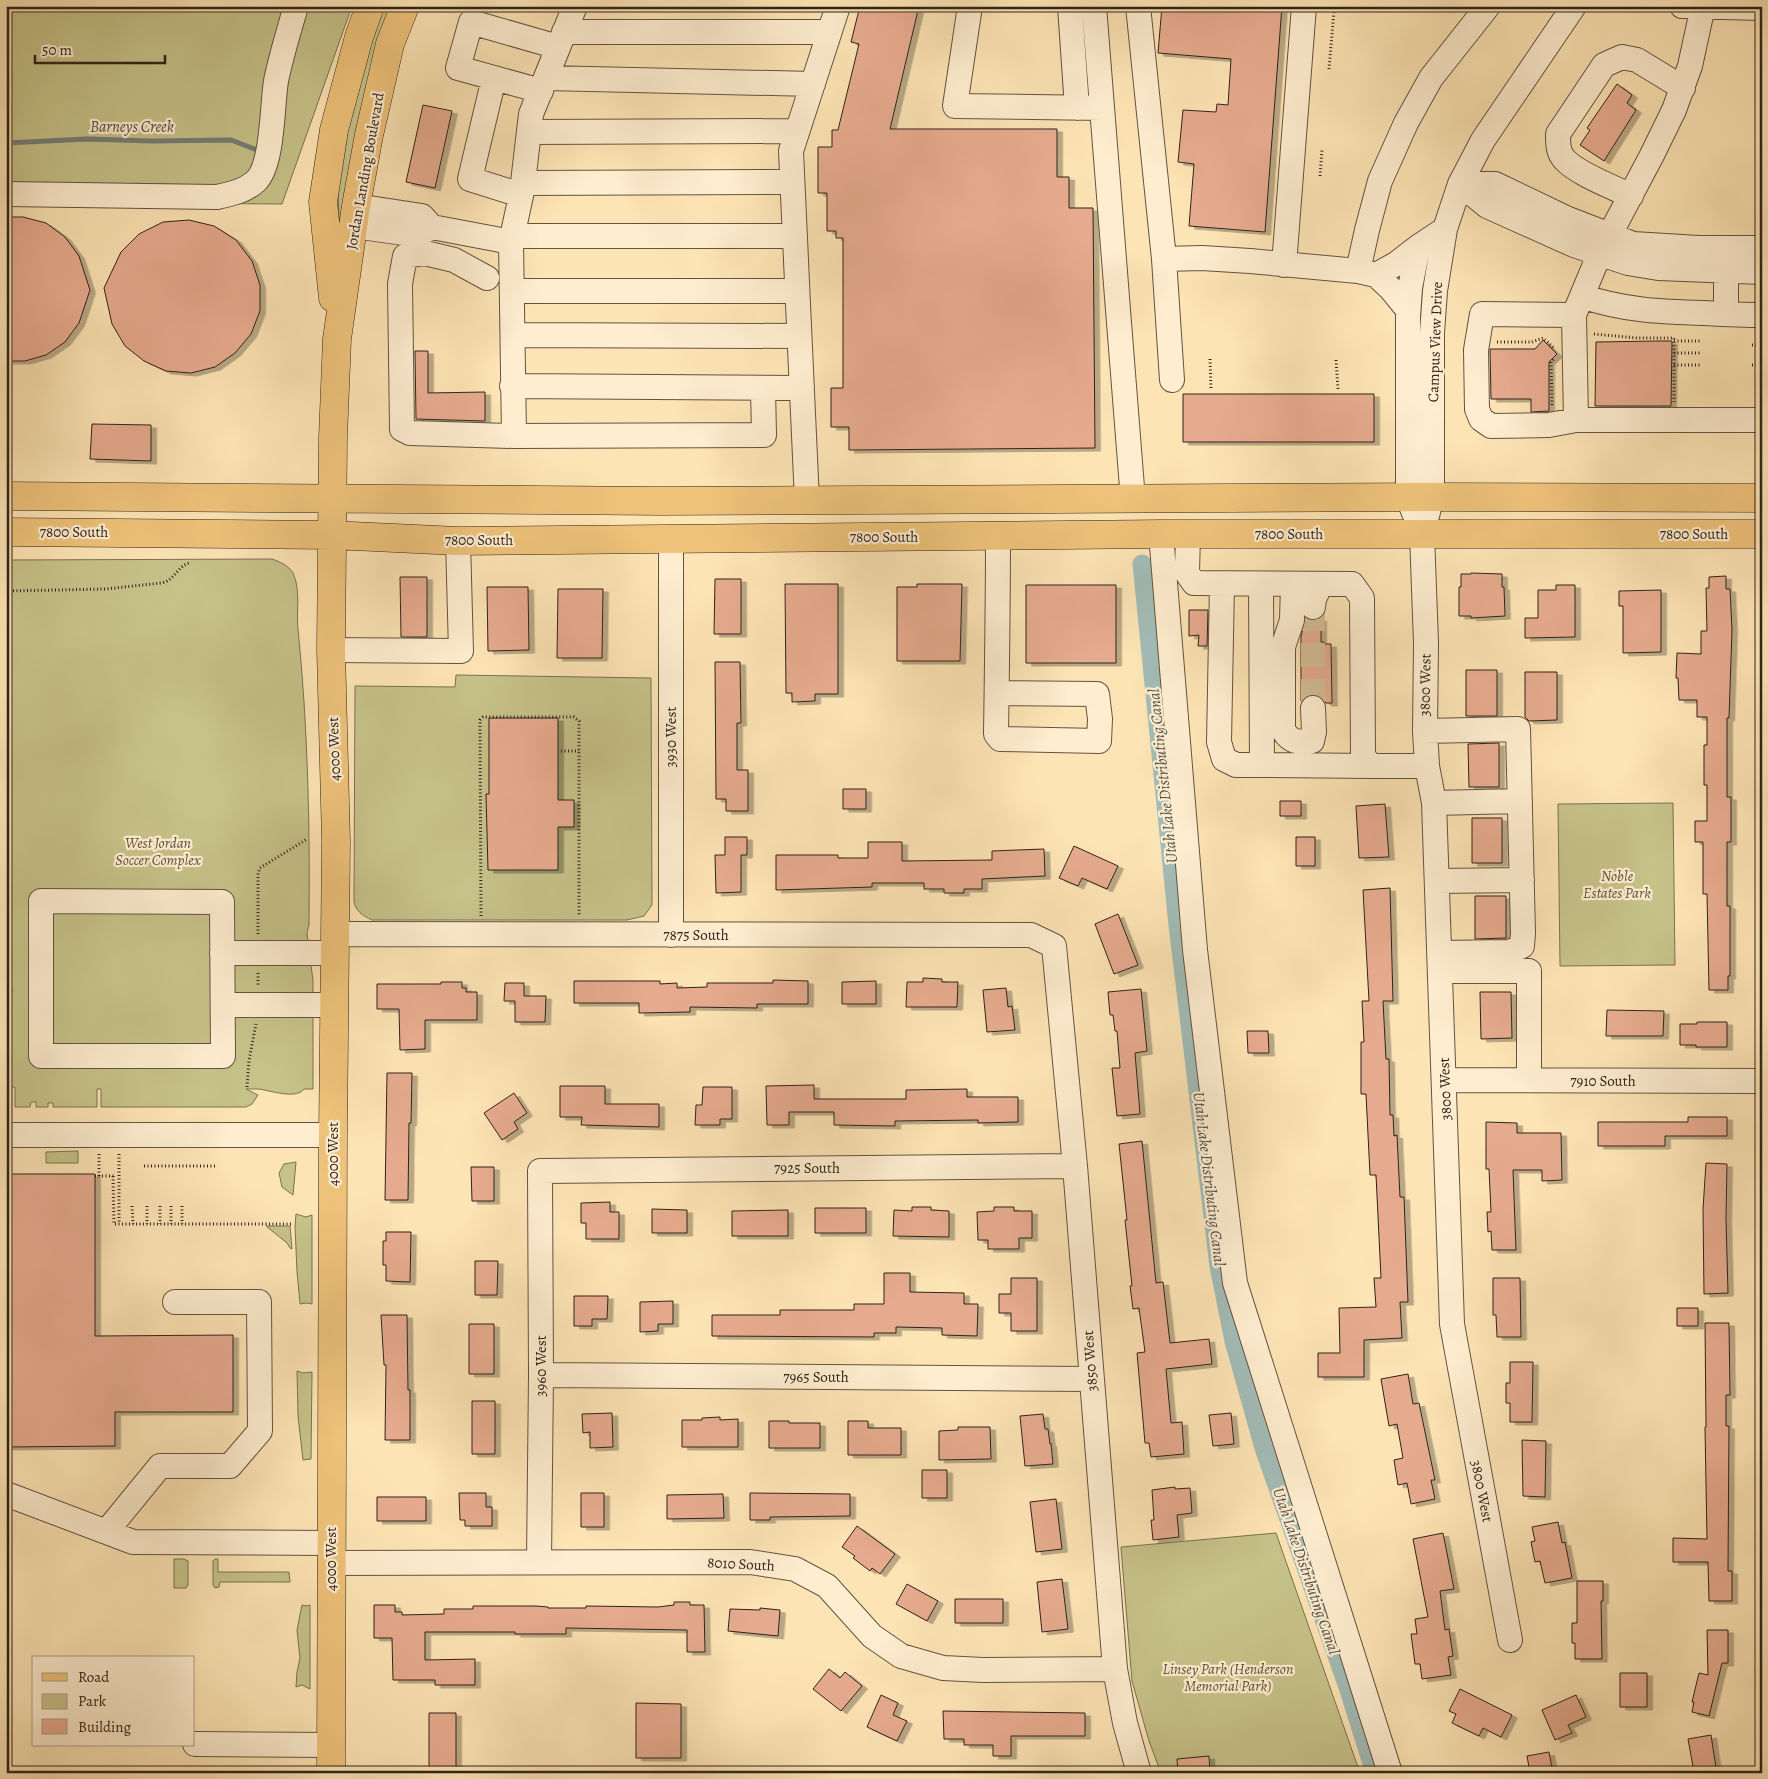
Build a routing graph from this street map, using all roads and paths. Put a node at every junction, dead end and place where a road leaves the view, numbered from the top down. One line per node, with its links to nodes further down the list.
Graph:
1 (296, 6): 32 (street)
2 (370, 6): 55 (main road, Jordan Landing Boulevard)
3 (406, 6): 34 (main road, Jordan Landing Boulevard)
4 (575, 6): 17 (street)
5 (838, 6): 16 (street)
6 (970, 6): 23 (street)
7 (1070, 6): 23 (street)
8 (1094, 6): 24 (street)
9 (1138, 6): 41 (street)
10 (1304, 6): 43 (street)
11 (1488, 6): 45 (street)
12 (1574, 6): 30 (street, Campus View Drive)
13 (1696, 7): 14 (street); 22 (street)
14 (1762, 8)
15 (1334, 11): 18 (path)
16 (829, 32): 17 (street); 21 (street)
17 (561, 39): 19 (street); 20 (street)
18 (1329, 69)
19 (494, 78): 20 (street); 31 (street)
20 (543, 84): 21 (street); 26 (street)
21 (813, 84): 25 (street)
22 (1683, 88): 33 (street); 33 (street)
23 (1077, 108): 24 (street)
24 (1102, 108): 86 (street)
25 (797, 131): 26 (street); 29 (street)
26 (529, 132): 31 (street)
27 (1322, 149): 28 (path)
28 (1320, 176)
29 (792, 182): 31 (street); 36 (street)
30 (1460, 184): 35 (street, Campus View Drive); 38 (street)
31 (522, 189): 37 (street)
32 (6, 194)
33 (1631, 196): 38 (street)
34 (355, 216): 37 (street); 55 (main road, Jordan Landing Boulevard)
35 (1445, 229): 39 (street); 83 (street, Campus View Drive)
36 (795, 236): 37 (street); 48 (street)
37 (512, 239): 47 (street)
38 (1605, 246): 42 (street); 49 (street)
39 (1418, 248): 45 (street); 50 (street)
40 (1762, 248): 42 (street)
41 (1164, 259): 43 (street); 70 (street)
42 (1726, 259): 44 (street); 51 (street)
43 (1284, 264): 45 (street)
44 (1762, 272)
45 (1367, 273): 50 (street)
46 (487, 278): 80 (street)
47 (512, 291): 48 (street); 53 (street)
48 (797, 291): 54 (street)
49 (1578, 306): 51 (street); 78 (street); 78 (street)
50 (1408, 310): 83 (street)
51 (1726, 314): 52 (street)
52 (1762, 315)
53 (513, 335): 54 (street); 71 (street)
54 (799, 336): 73 (street)
55 (337, 339): 82 (main road, Jordan Landing Boulevard)
56 (1674, 341): 58 (path); 59 (path); 62 (path)
57 (1490, 342): 76 (path)
58 (1702, 342)
59 (1594, 343)
60 (1752, 345): 61 (path)
61 (1762, 345)
62 (1674, 353): 63 (path); 66 (path)
63 (1702, 353)
64 (1210, 359): 74 (path)
65 (1336, 360): 75 (path)
66 (1674, 365): 67 (path); 77 (path)
67 (1702, 365)
68 (1752, 365): 69 (path)
69 (1762, 365)
70 (1172, 380)
71 (512, 386): 72 (street); 80 (street)
72 (763, 388): 73 (street); 80 (street)
73 (802, 388): 85 (street)
74 (1211, 389)
75 (1338, 389)
76 (1552, 402)
77 (1674, 409)
78 (1576, 420): 79 (street)
79 (1762, 420)
80 (514, 436)
81 (6, 496): 82 (main road)
82 (332, 498): 85 (main road); 92 (main road, Jordan Landing Boulevard)
83 (1420, 498): 84 (main road); 86 (main road); 90 (street, Campus View Drive)
84 (1762, 498)
85 (807, 500): 86 (main road)
86 (1133, 500): 93 (main road)
87 (6, 532): 92 (main road, 7800 South)
88 (1161, 534): 89 (main road, 7800 South); 93 (main road, 7800 South); 173 (street)
89 (1188, 534): 90 (main road, 7800 South); 97 (street)
90 (1422, 534): 91 (main road, 7800 South); 106 (street, 3800 West)
91 (1762, 534)
92 (332, 535): 95 (main road, 7800 South); 103 (main road, 4000 West)
93 (998, 536): 94 (main road, 7800 South); 104 (street)
94 (671, 538): 95 (main road, 7800 South); 121 (street, 3930 West)
95 (458, 541): 103 (street)
96 (189, 563): 101 (path)
97 (1222, 584): 98 (street); 109 (street)
98 (1261, 584): 99 (street); 109 (street)
99 (1293, 584): 100 (street); 105 (street)
100 (1321, 584): 102 (street); 110 (street)
101 (6, 591)
102 (1313, 607)
103 (331, 650): 123 (main road, 4000 West)
104 (997, 693)
105 (1313, 708)
106 (1425, 731): 111 (street, 3800 West); 112 (street)
107 (561, 751): 108 (path)
108 (579, 751): 119 (path); 120 (path)
109 (1262, 766): 110 (street)
110 (1371, 766): 111 (street)
111 (1427, 766): 113 (street, 3800 West)
112 (1520, 801): 113 (street); 115 (street)
113 (1434, 803): 116 (street, 3800 West)
114 (307, 839): 122 (path)
115 (1522, 880): 116 (street); 126 (street)
116 (1437, 881): 126 (street, 3800 West)
117 (6, 886): 118 (path)
118 (13, 887)
119 (481, 919)
120 (580, 919)
121 (671, 935): 123 (street, 7875 South); 124 (street, 7875 South)
122 (258, 943)
123 (335, 944): 125 (street, 7875 South); 132 (main road, 4000 West)
124 (1054, 946): 144 (street, 3850 West)
125 (222, 953): 131 (street); 131 (street)
126 (1440, 962): 134 (street, 3800 West); 135 (street)
127 (258, 964): 130 (path)
128 (13, 989): 129 (path)
129 (6, 991)
130 (258, 993)
131 (223, 1005): 132 (street)
132 (334, 1005): 139 (main road, 4000 West)
133 (257, 1021): 137 (path)
134 (1444, 1080): 135 (street, 7910 South); 167 (street, 3800 West)
135 (1529, 1080): 136 (street, 7910 South)
136 (1762, 1081)
137 (247, 1087)
138 (6, 1135): 139 (street)
139 (333, 1135): 165 (main road, 4000 West)
140 (98, 1149): 146 (path)
141 (119, 1149): 147 (path)
142 (144, 1166): 143 (path)
143 (215, 1166)
144 (1075, 1166): 145 (street, 7925 South); 162 (street, 3850 West)
145 (540, 1171): 161 (street, 3960 West)
146 (113, 1176): 147 (path); 153 (path)
147 (120, 1176): 153 (path)
148 (132, 1206): 154 (path)
149 (147, 1206): 155 (path)
150 (160, 1206): 156 (path)
151 (171, 1206): 157 (path)
152 (182, 1206): 158 (path)
153 (120, 1224): 154 (path)
154 (133, 1224): 155 (path)
155 (147, 1224): 156 (path)
156 (160, 1224): 157 (path)
157 (171, 1224): 158 (path)
158 (182, 1224): 159 (path)
159 (293, 1224)
160 (175, 1302): 164 (street)
161 (541, 1375): 162 (street, 7965 South); 166 (street, 3960 West)
162 (1091, 1378): 168 (street, 3850 West)
163 (6, 1494): 164 (street, 8010 South)
164 (106, 1532): 165 (street, 8010 South)
165 (331, 1553): 166 (street, 8010 South); 170 (main road, 4000 West)
166 (539, 1562): 168 (street, 8010 South)
167 (1510, 1640)
168 (1116, 1669): 172 (street, 3850 West)
169 (195, 1744): 170 (street)
170 (331, 1745): 171 (main road, 4000 West)
171 (331, 1773)
172 (1139, 1773)
173 (1390, 1773)

